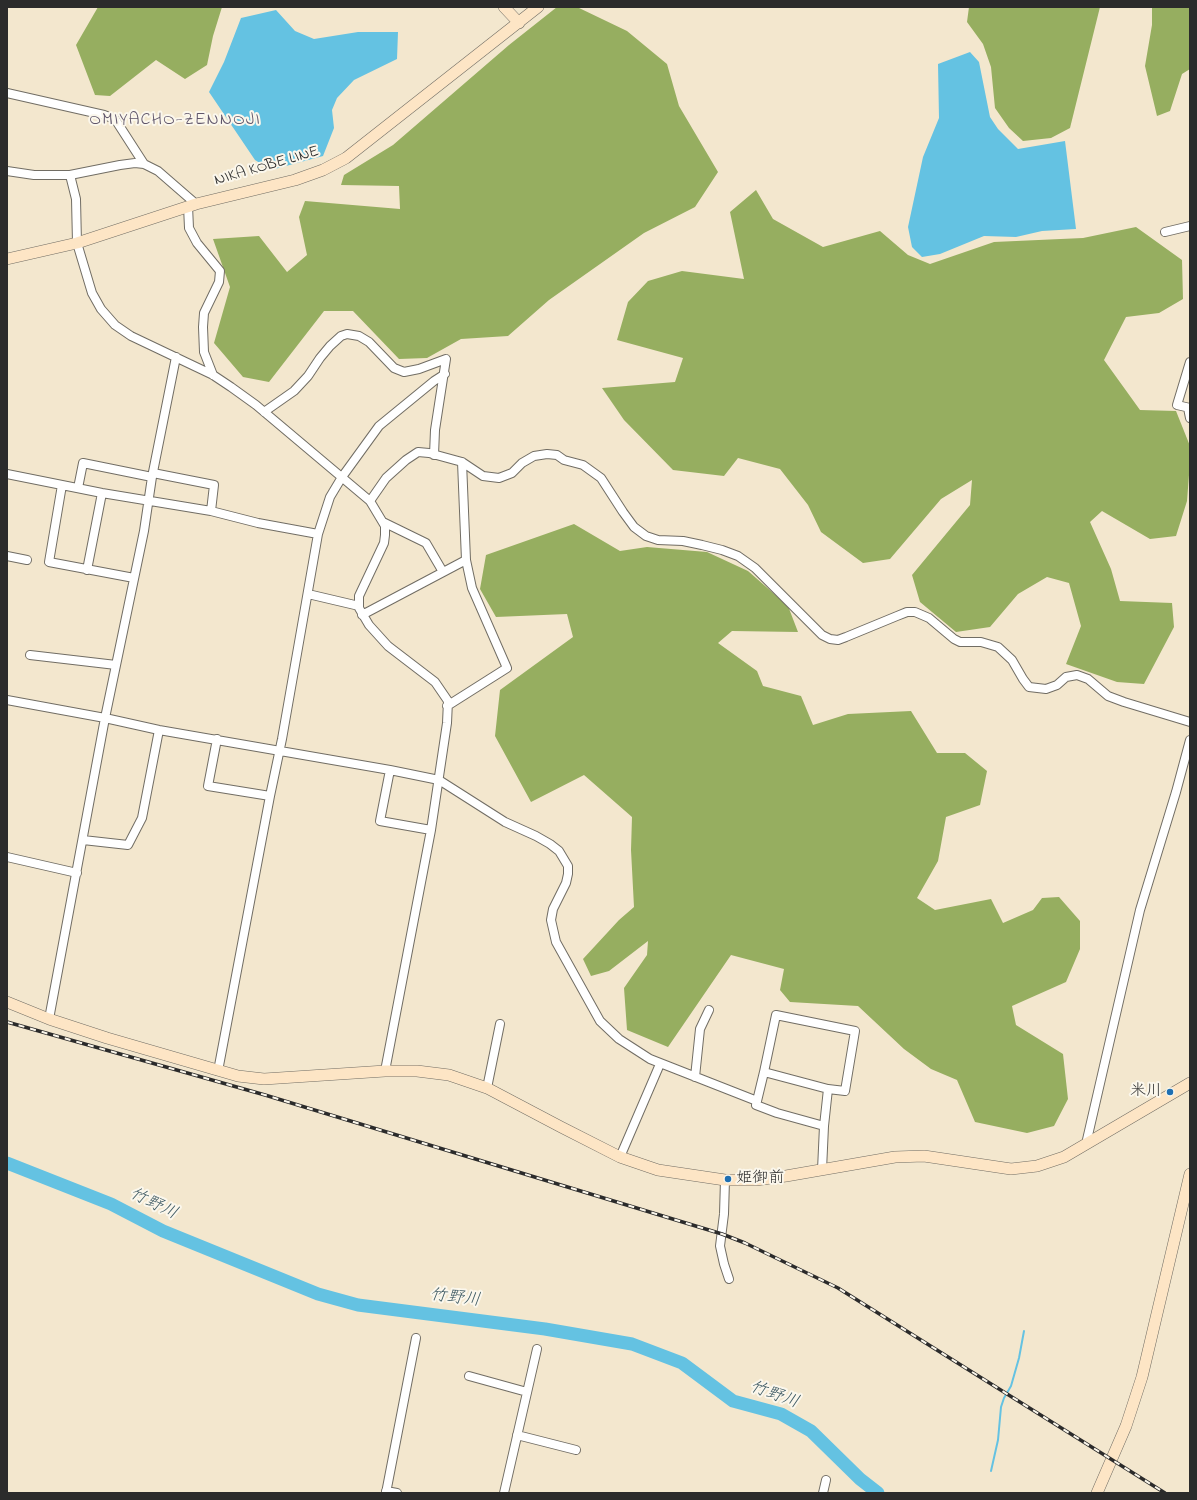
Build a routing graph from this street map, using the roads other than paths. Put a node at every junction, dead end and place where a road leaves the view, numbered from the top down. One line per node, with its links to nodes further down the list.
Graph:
1 (504, 7): 3 (street)
2 (538, 7): 3 (street, NIKA KOBE LINE)
3 (519, 22): 8 (street, NIKA KOBE LINE)
4 (7, 93): 5 (street)
5 (144, 164): 7 (street); 8 (street)
6 (7, 171): 7 (street)
7 (70, 174): 11 (street)
8 (192, 205): 11 (street, NIKA KOBE LINE); 16 (street)
9 (1190, 226): 10 (street)
10 (1165, 232)
11 (77, 243): 12 (street, NIKA KOBE LINE); 13 (street)
12 (7, 259)
13 (176, 357): 16 (street); 23 (street)
14 (1190, 362): 17 (street)
15 (445, 374): 18 (street); 20 (street); 24 (street)
16 (213, 375): 18 (street)
17 (1189, 408): 19 (street)
18 (264, 412): 24 (street)
19 (1190, 418)
20 (434, 455): 21 (street); 29 (street)
21 (462, 462): 35 (street); 47 (street)
22 (7, 474): 25 (street)
23 (153, 475): 26 (street); 28 (street); 30 (street)
24 (342, 477): 29 (street); 32 (street)
25 (62, 485): 26 (street); 36 (street)
26 (78, 488): 27 (street)
27 (102, 493): 28 (street); 36 (street)
28 (149, 500): 30 (street); 38 (street)
29 (370, 501): 31 (street)
30 (211, 511): 32 (street)
31 (383, 522): 37 (street); 40 (street)
32 (318, 534): 39 (street)
33 (7, 556): 34 (street)
34 (27, 560)
35 (466, 560): 37 (street); 45 (street)
36 (88, 570): 38 (street)
37 (443, 572): 41 (street)
38 (134, 578): 43 (street)
39 (308, 594): 40 (street); 51 (street)
40 (359, 606): 41 (street)
41 (362, 615): 45 (street)
42 (30, 655): 43 (street)
43 (116, 666): 46 (street)
44 (7, 700): 46 (street)
45 (448, 706): 53 (street)
46 (105, 718): 48 (street); 56 (street)
47 (1190, 722)
48 (159, 730): 49 (street); 56 (street)
49 (218, 739): 51 (street); 54 (street)
50 (1190, 740): 73 (street)
51 (279, 752): 52 (street); 54 (street)
52 (390, 770): 53 (street); 55 (street)
53 (439, 780): 55 (street); 63 (street)
54 (270, 796): 64 (street)
55 (431, 830): 65 (street)
56 (83, 840): 58 (street)
57 (7, 857): 58 (street)
58 (77, 873): 61 (street)
59 (7, 1002): 61 (street)
60 (709, 1010): 67 (street)
61 (49, 1019): 64 (street)
62 (500, 1024): 69 (street)
63 (660, 1064): 67 (street); 74 (street)
64 (218, 1071): 65 (street)
65 (385, 1071): 69 (street)
66 (764, 1072): 70 (street); 70 (street); 71 (street)
67 (695, 1077): 71 (street)
68 (1190, 1083): 73 (street)
69 (487, 1088): 74 (street)
70 (828, 1089): 72 (street)
71 (757, 1101): 72 (street)
72 (824, 1126): 75 (street)
73 (1086, 1144): 75 (street)
74 (620, 1157): 77 (street)
75 (822, 1170): 77 (street)
76 (1190, 1174): 90 (street)
77 (725, 1180): 78 (street)
78 (729, 1279)
79 (416, 1338): 86 (street)
80 (537, 1349): 82 (street)
81 (469, 1376): 82 (street)
82 (527, 1392): 83 (street)
83 (517, 1435): 84 (street); 88 (street)
84 (576, 1450)
85 (826, 1480): 89 (street)
86 (386, 1492): 87 (street)
87 (397, 1493)
88 (504, 1493)
89 (823, 1493)
90 (1097, 1493)

